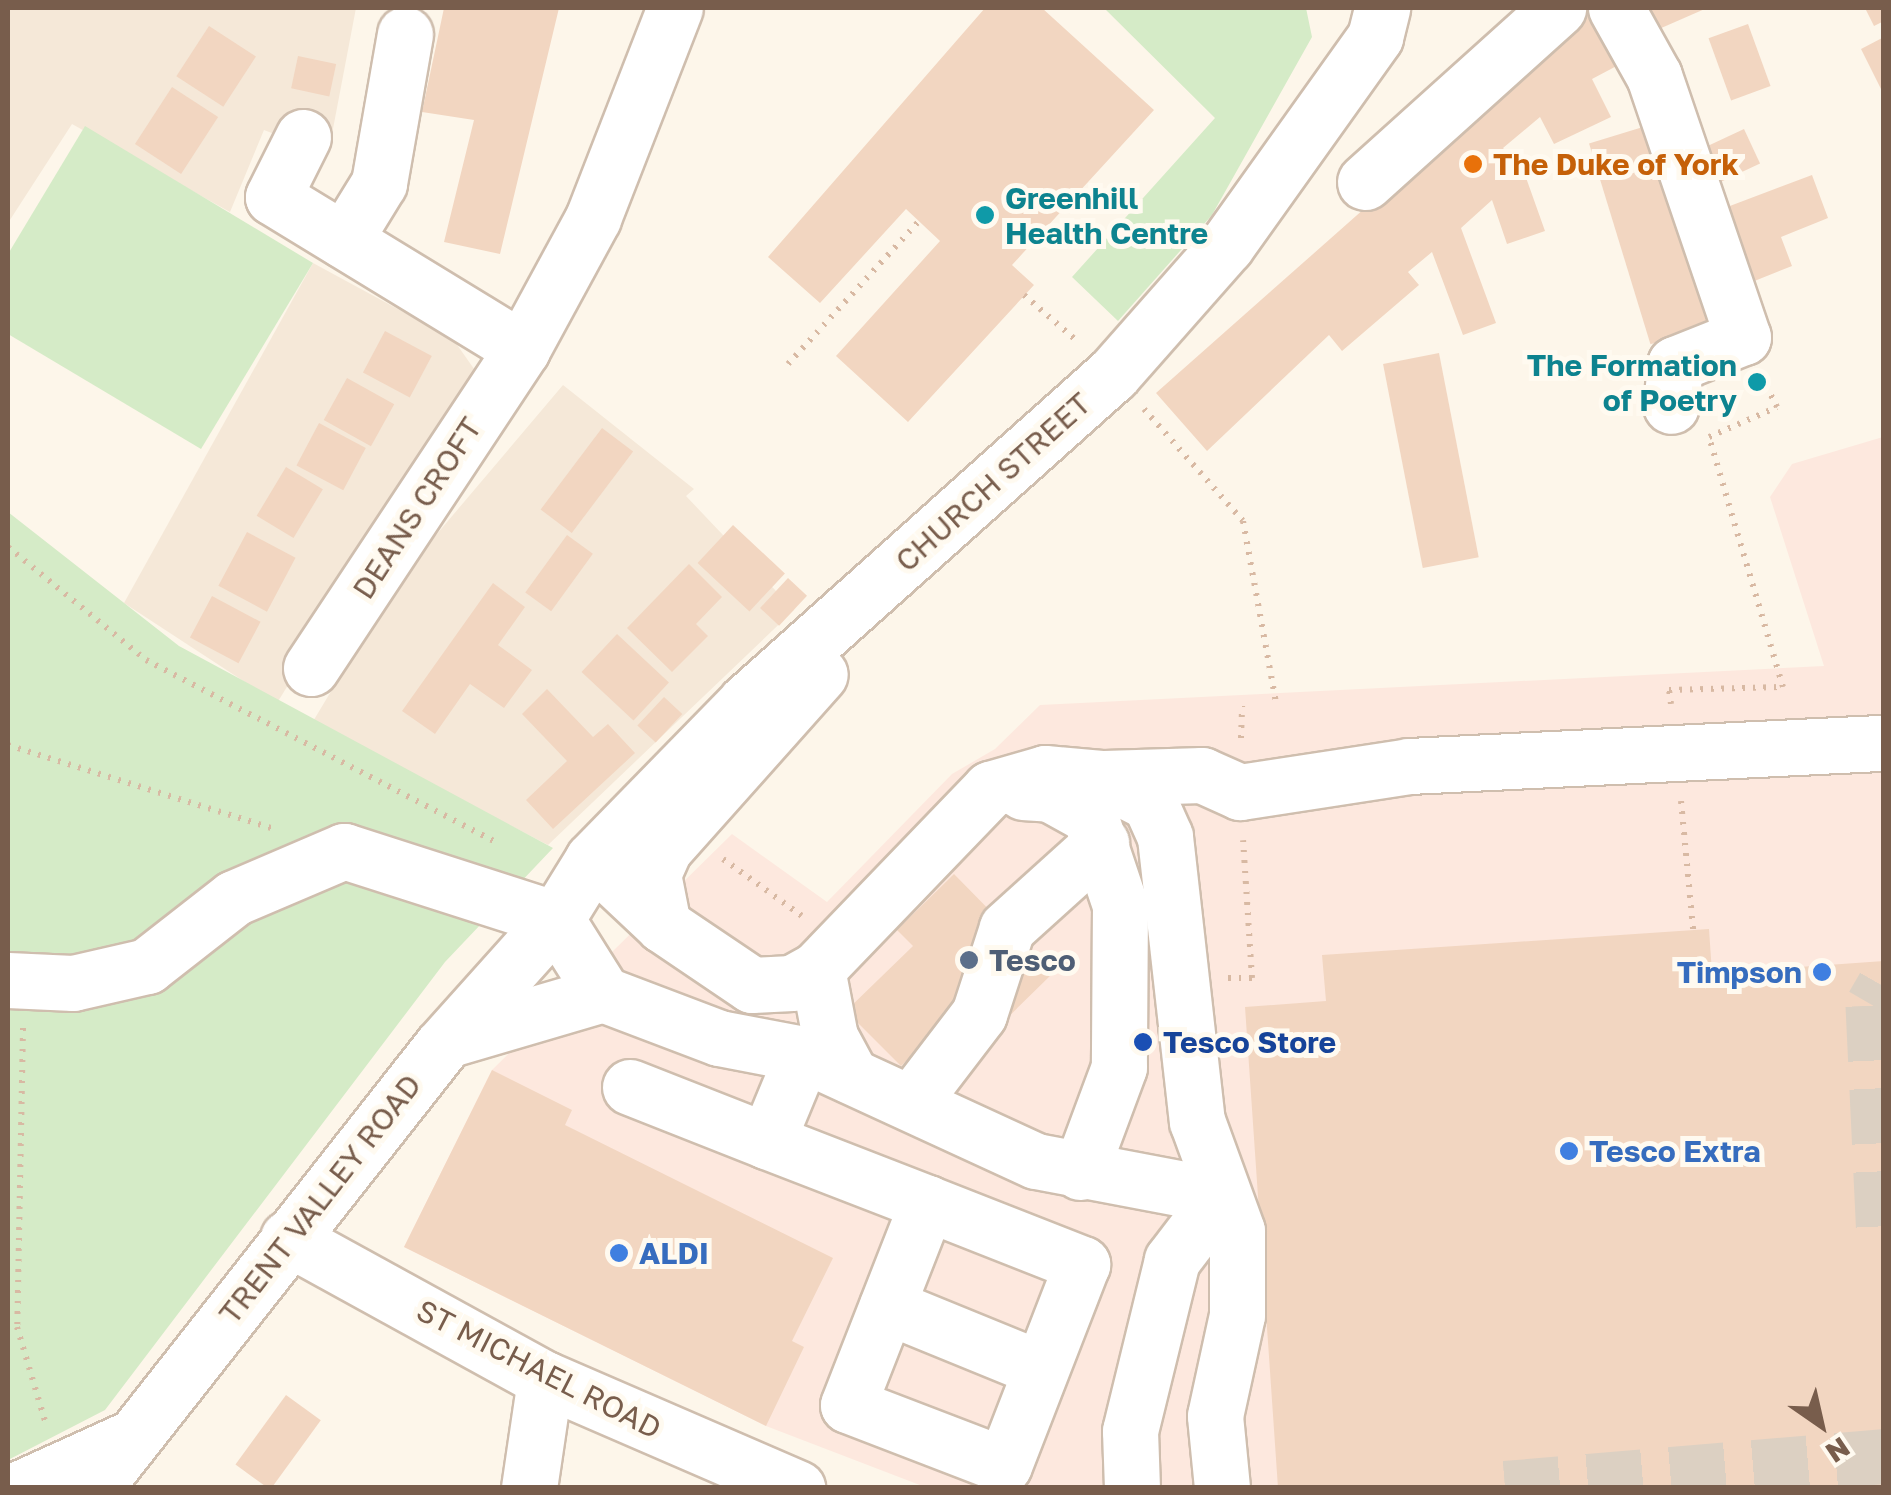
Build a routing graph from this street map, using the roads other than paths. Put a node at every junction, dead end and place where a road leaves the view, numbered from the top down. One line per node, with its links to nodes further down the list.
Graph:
1 (675, 8): 9 (street, DEANS CROFT)
2 (1382, 8): 11 (street, CHURCH STREET)
3 (1558, 8): 7 (street)
4 (1616, 8): 10 (street)
5 (404, 34): 8 (street)
6 (303, 137): 8 (street)
7 (1364, 182)
8 (344, 240): 9 (street)
9 (522, 348): 12 (street, DEANS CROFT)
10 (1671, 406)
11 (944, 526): 19 (street, CHURCH STREET); 21 (street)
12 (312, 668)
13 (1884, 743): 16 (street)
14 (1101, 778): 15 (street); 16 (street); 17 (street)
15 (990, 790): 18 (street); 22 (street)
16 (1240, 792): 17 (street)
17 (1165, 837): 31 (street)
18 (1101, 844): 28 (street); 30 (street)
19 (593, 858): 20 (street, CHURCH STREET); 21 (street)
20 (556, 919): 23 (street); 24 (street); 25 (street, TRENT VALLEY ROAD)
21 (662, 925): 22 (street)
22 (828, 956): 26 (street)
23 (16, 981)
24 (603, 994): 25 (street); 26 (street)
25 (446, 1041): 33 (street, TRENT VALLEY ROAD)
26 (827, 1065): 28 (street); 29 (street)
27 (630, 1087): 29 (street)
28 (910, 1103): 30 (street)
29 (767, 1141): 32 (street)
30 (1080, 1172): 31 (street)
31 (1222, 1196): 41 (street); 42 (street)
32 (928, 1204): 34 (street); 35 (street)
33 (288, 1238): 36 (street, ST MICHAEL ROAD); 38 (street, TRENT VALLEY ROAD)
34 (886, 1306): 35 (street); 35 (street)
35 (1041, 1369)
36 (545, 1379): 37 (street, ST MICHAEL ROAD); 39 (street)
37 (725, 1475): 40 (street, ST MICHAEL ROAD)
38 (56, 1482)
39 (529, 1488)
40 (797, 1488)
41 (1132, 1488)
42 (1222, 1488)

